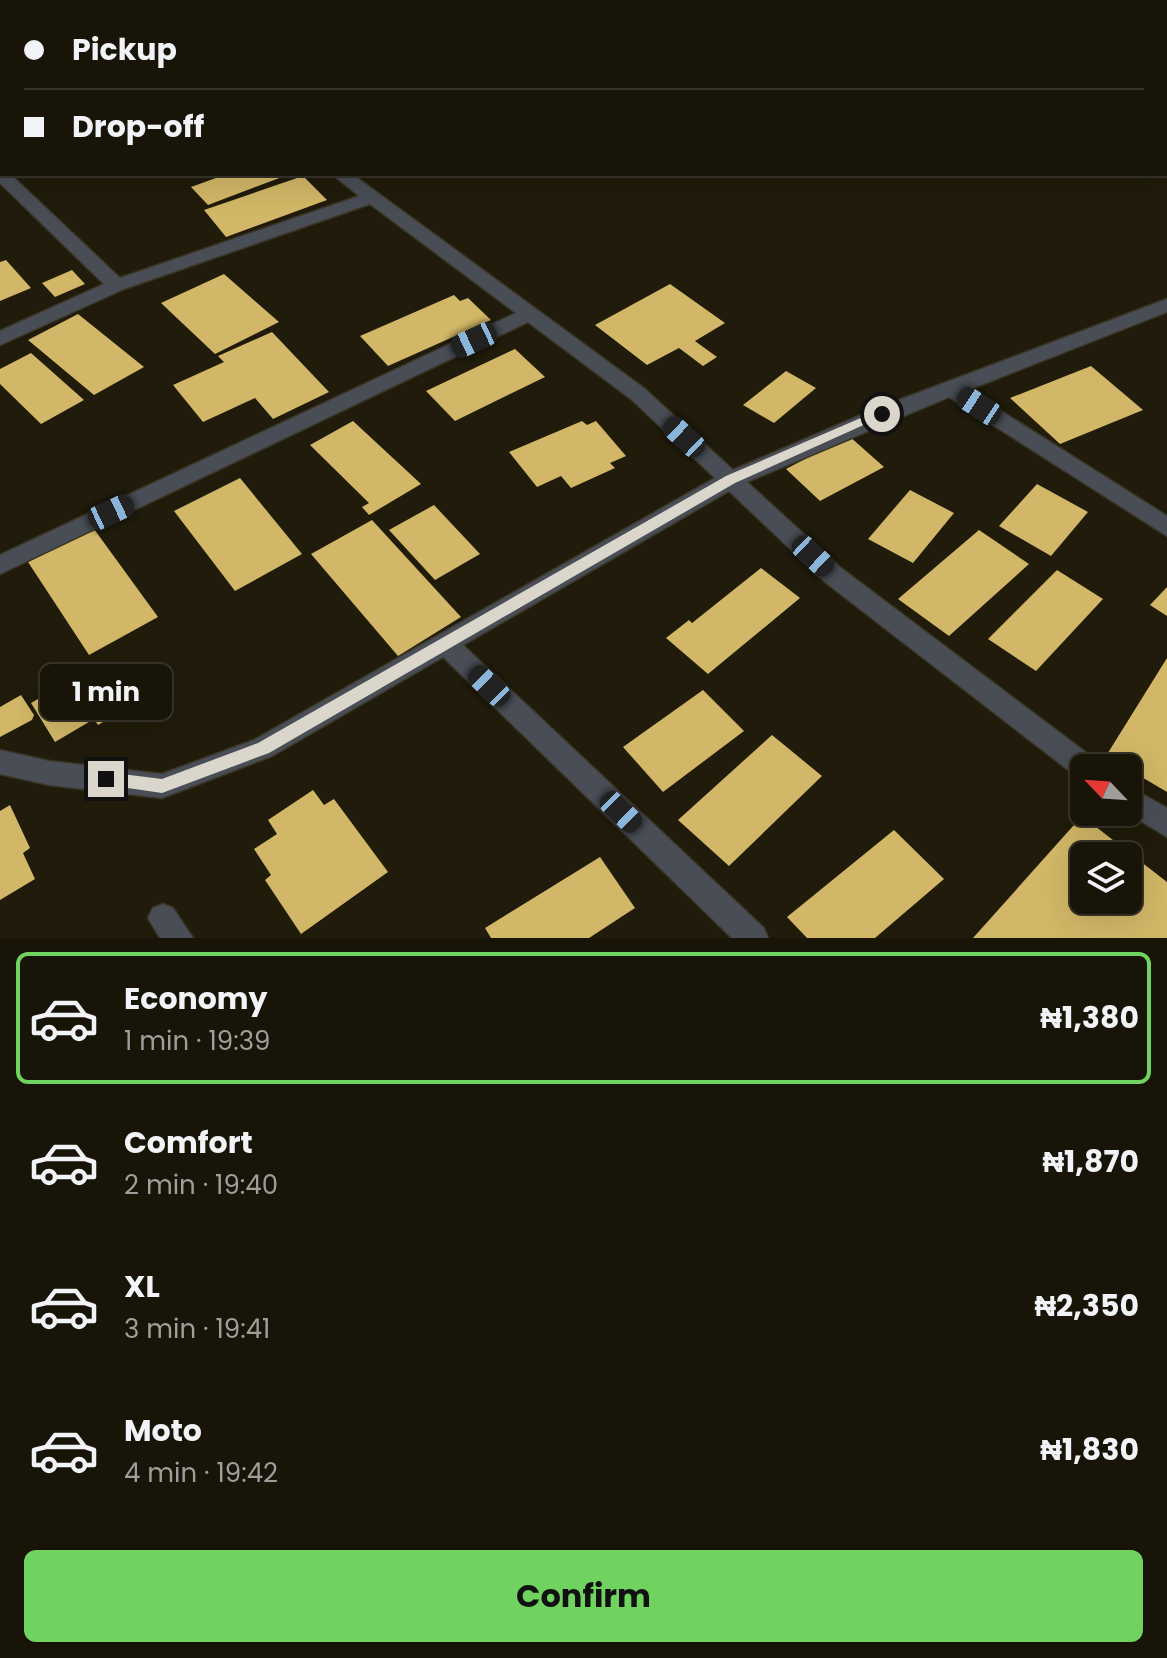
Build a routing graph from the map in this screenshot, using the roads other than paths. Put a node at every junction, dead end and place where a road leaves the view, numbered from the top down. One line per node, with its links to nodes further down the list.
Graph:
1 (2, 176): 4 (street)
2 (344, 176): 3 (street)
3 (373, 197): 4 (street); 6 (street)
4 (117, 285): 7 (street)
5 (1167, 305): 8 (street)
6 (530, 314): 9 (street); 11 (street)
7 (0, 339)
8 (952, 389): 9 (street); 10 (street)
9 (730, 480): 12 (street); 13 (street)
10 (1167, 527)
11 (0, 565)
12 (445, 644): 14 (street); 17 (street)
13 (1070, 756)
14 (0, 762)
15 (1142, 807): 16 (street)
16 (1167, 824)
17 (753, 938)

